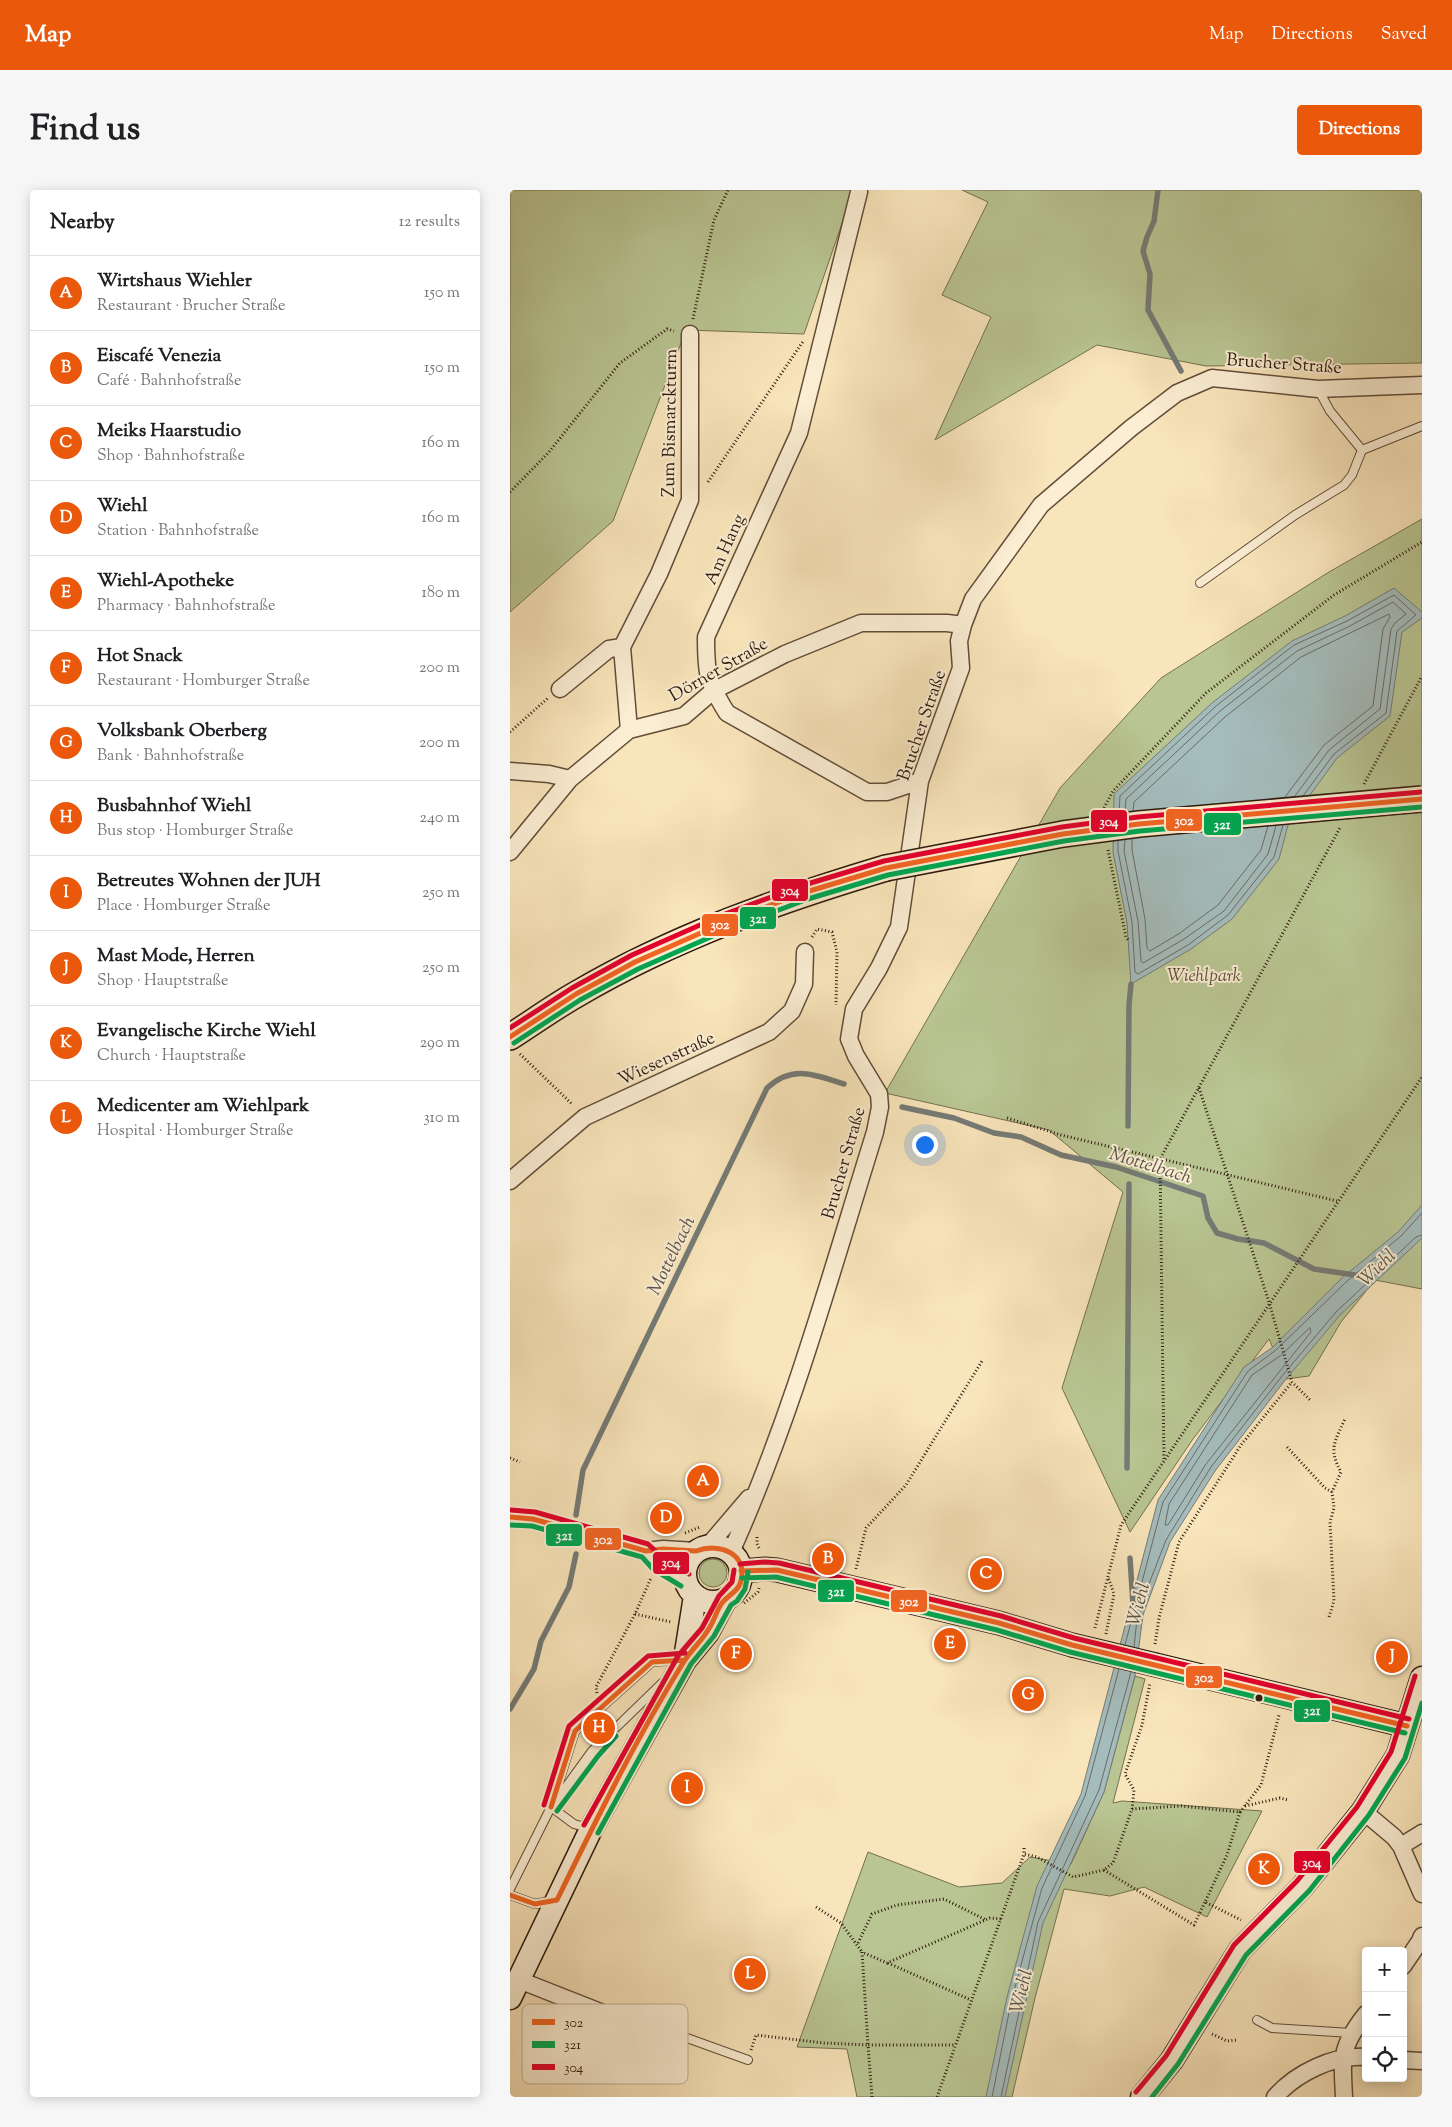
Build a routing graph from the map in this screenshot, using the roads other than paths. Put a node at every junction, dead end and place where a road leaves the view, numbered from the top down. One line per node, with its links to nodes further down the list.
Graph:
1 (859, 192): 11 (street, Am Hang)
2 (690, 334): 9 (street, Zum Bismarckturm)
3 (1422, 385): 4 (street, Brucher Straße)
4 (1318, 388): 6 (lane); 8 (street, Brucher Straße)
5 (1422, 426): 6 (lane)
6 (1362, 450): 7 (lane)
7 (1200, 583)
8 (963, 625): 11 (street, Dörner Straße); 15 (street, Brucher Straße)
9 (622, 646): 10 (street); 12 (street)
10 (560, 689)
11 (713, 691): 12 (street, Dörner Straße); 15 (street, Am Hang)
12 (629, 730): 14 (street, Dörner Straße)
13 (510, 771): 14 (street)
14 (570, 779): 17 (street, Dörner Straße)
15 (920, 781): 21 (street, Brucher Straße)
16 (1422, 799): 19 (main road, bridge)
17 (510, 852)
18 (805, 952): 20 (street, Wiesenstraße)
19 (513, 1044)
20 (510, 1181)
21 (759, 1486): 23 (street, Brucher Straße); 25 (street, Brucher Straße)
22 (510, 1517): 24 (street)
23 (702, 1549): 24 (street); 25 (street); 26 (street)
24 (646, 1551): 26 (street)
25 (736, 1562): 27 (street); 30 (street, bridge)
26 (690, 1588): 27 (street); 28 (street)
27 (724, 1600): 28 (street)
28 (685, 1660): 31 (lane); 31 (lane); 33 (street)
29 (1422, 1678): 30 (street)
30 (1415, 1728): 32 (street)
31 (551, 1807): 33 (lane); 36 (lane)
32 (1363, 1811): 35 (street); 53 (street)
33 (591, 1830): 39 (street)
34 (1422, 1833): 35 (street)
35 (1400, 1846): 37 (street)
36 (510, 1888)
37 (1422, 1894)
38 (510, 1896): 39 (lane)
39 (557, 1900): 42 (street)
40 (1422, 1936): 41 (street)
41 (1407, 1960)
42 (514, 1989): 43 (street)
43 (563, 2004)
44 (1362, 2019): 46 (street)
45 (1257, 2020): 46 (lane)
46 (1351, 2033): 49 (street)
47 (688, 2038): 50 (lane)
48 (1362, 2057): 49 (street)
49 (1342, 2059): 54 (street); 55 (street)
50 (748, 2060)
51 (1407, 2060): 52 (street)
52 (1422, 2061)
53 (1142, 2097)
54 (1275, 2097)
55 (1344, 2097)

